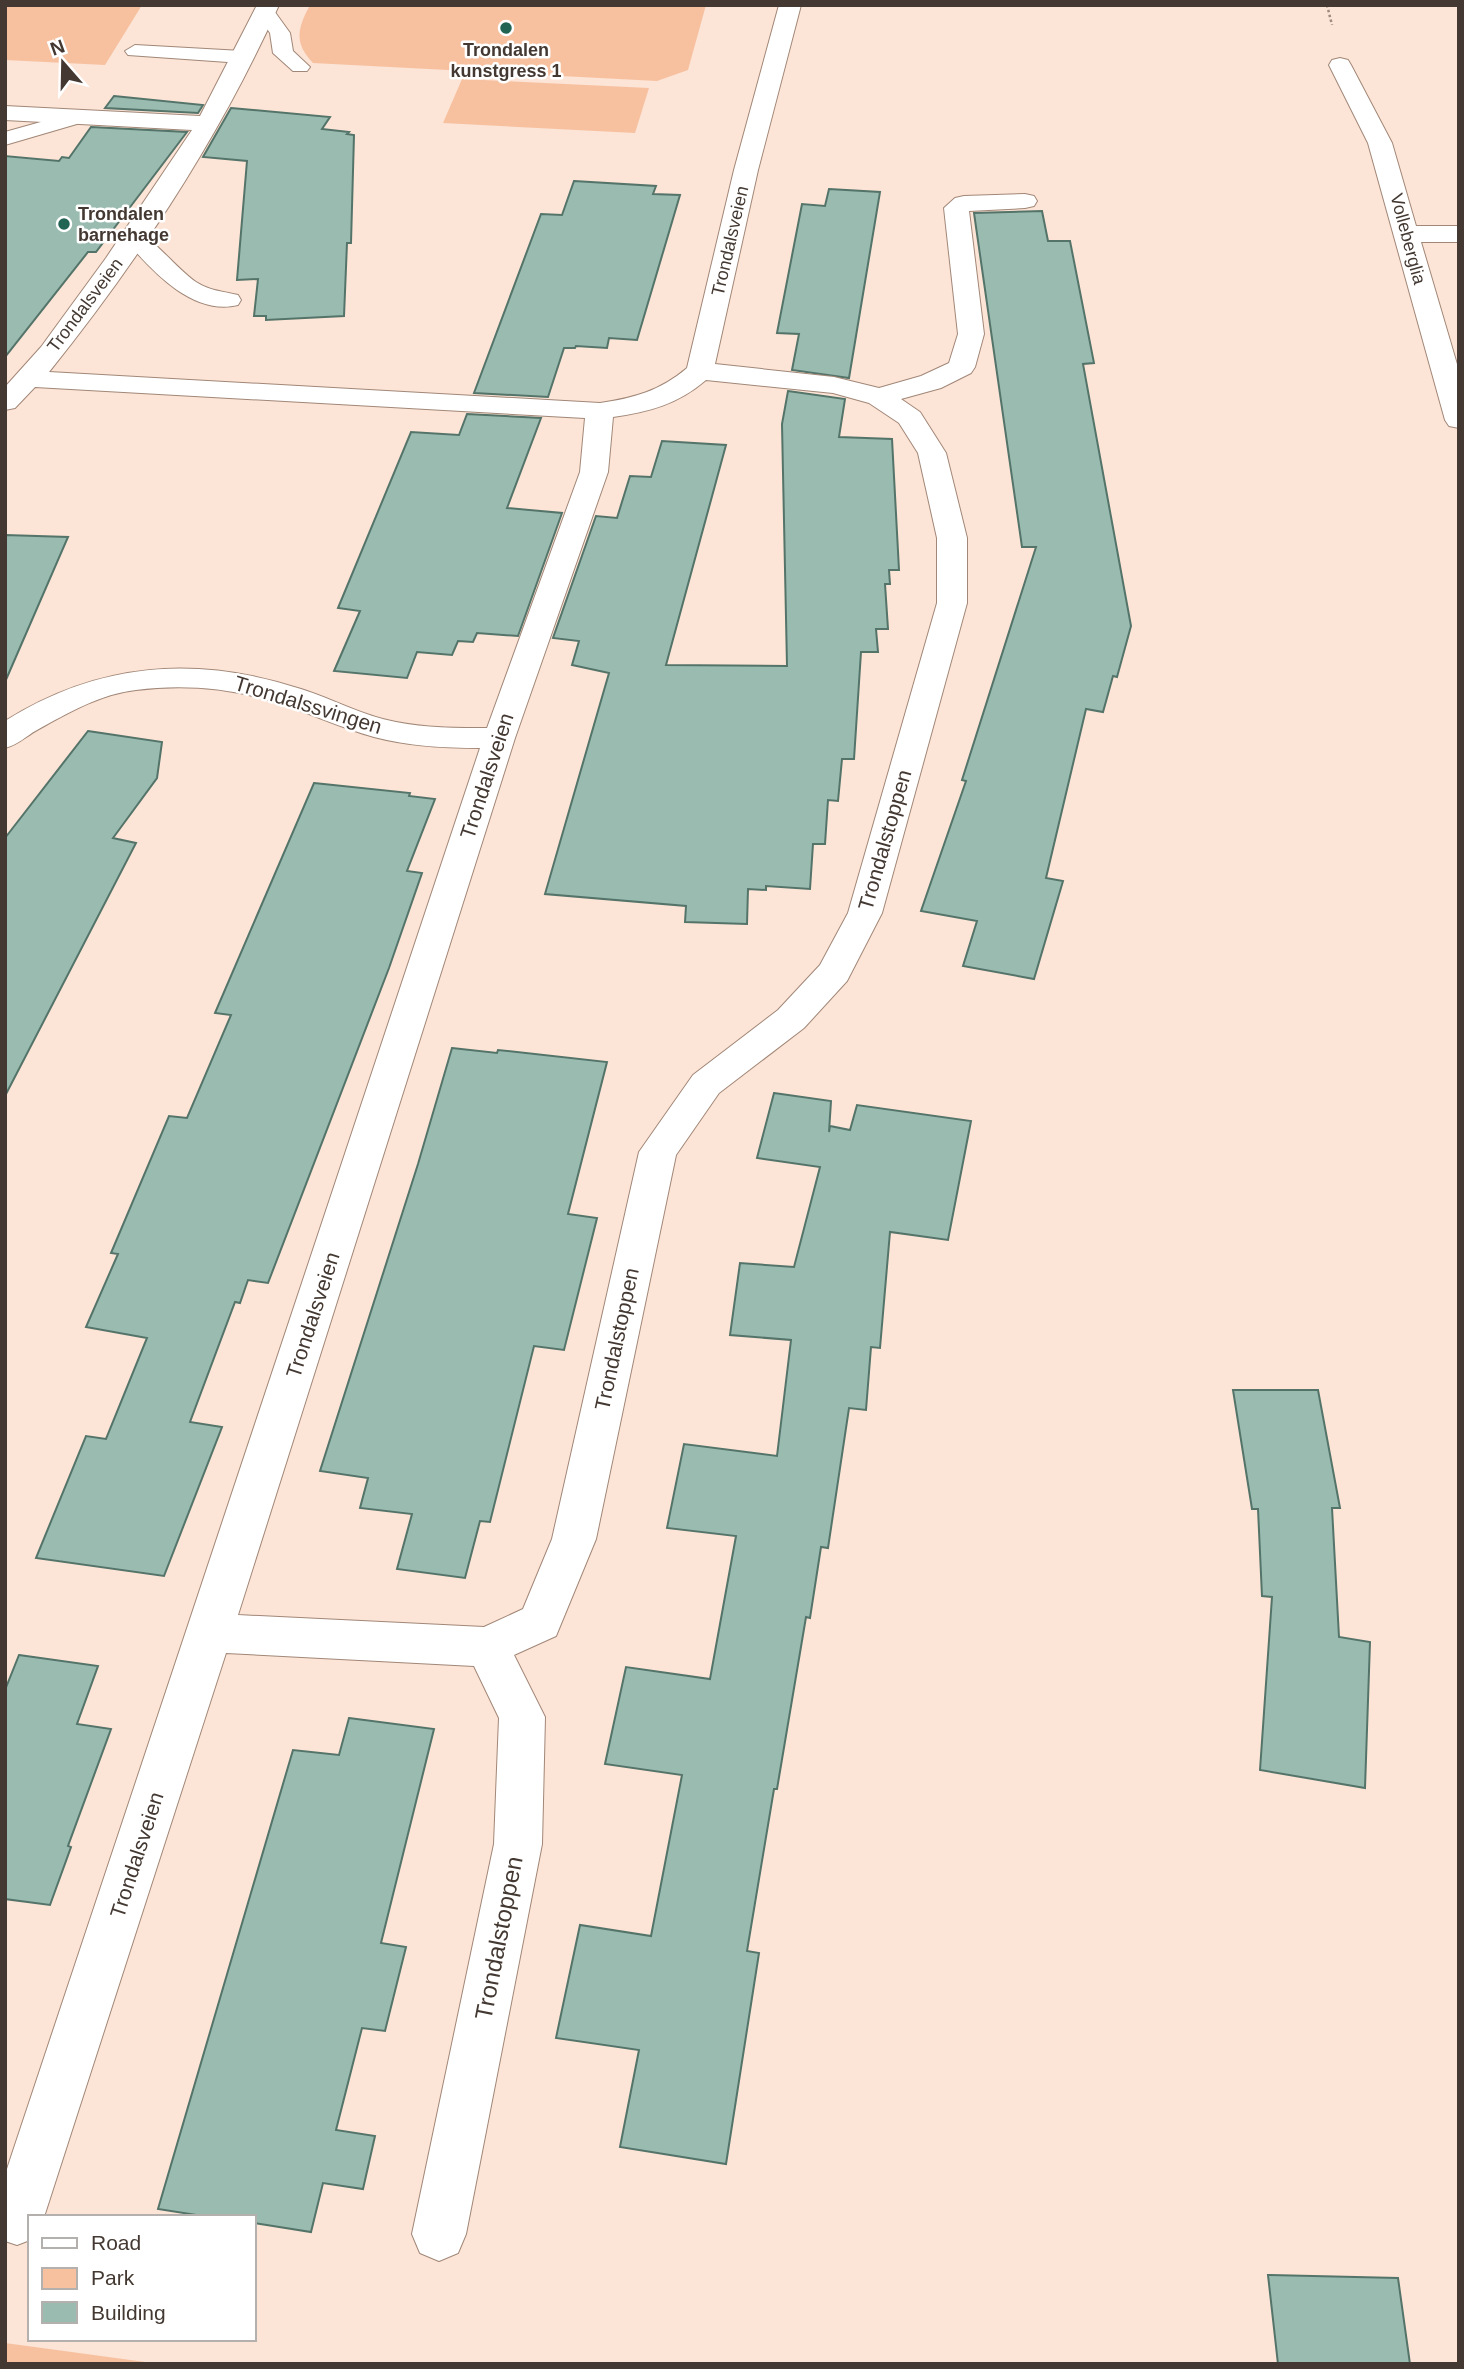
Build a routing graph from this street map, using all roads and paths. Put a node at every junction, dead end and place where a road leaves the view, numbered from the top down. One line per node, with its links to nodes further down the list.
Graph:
1 (790, 5): 16 (street, Trondalsveien)
2 (266, 9): 4 (street, Trondalsveien); 6 (lane)
3 (135, 51): 4 (lane)
4 (242, 57): 9 (street, Trondalsveien)
5 (1340, 65): 12 (street, Volleberglia)
6 (300, 67)
7 (5, 113): 8 (street)
8 (80, 117): 9 (street); 10 (lane)
9 (207, 124): 14 (street, Trondalsveien)
10 (5, 139)
11 (1025, 201): 18 (street)
12 (1408, 234): 13 (street); 21 (street, Volleberglia)
13 (1459, 234)
14 (136, 238): 15 (lane); 17 (street, Trondalsveien)
15 (230, 300)
16 (700, 371): 18 (street, Trondalstoppen); 20 (street, Trondalsveien)
17 (30, 379): 19 (street, Trondalsveien); 20 (street, Trondalsveien)
18 (879, 397): 25 (street, Trondalstoppen)
19 (5, 402)
20 (600, 411): 23 (street, Trondalsveien)
21 (1459, 420)
22 (5, 738): 23 (street, Trondalssvingen)
23 (499, 738): 24 (street, Trondalsveien)
24 (210, 1633): 25 (street, Trondalstoppen); 26 (street, Trondalsveien)
25 (487, 1647): 27 (street, Trondalstoppen)
26 (17, 2219)
27 (439, 2234)

